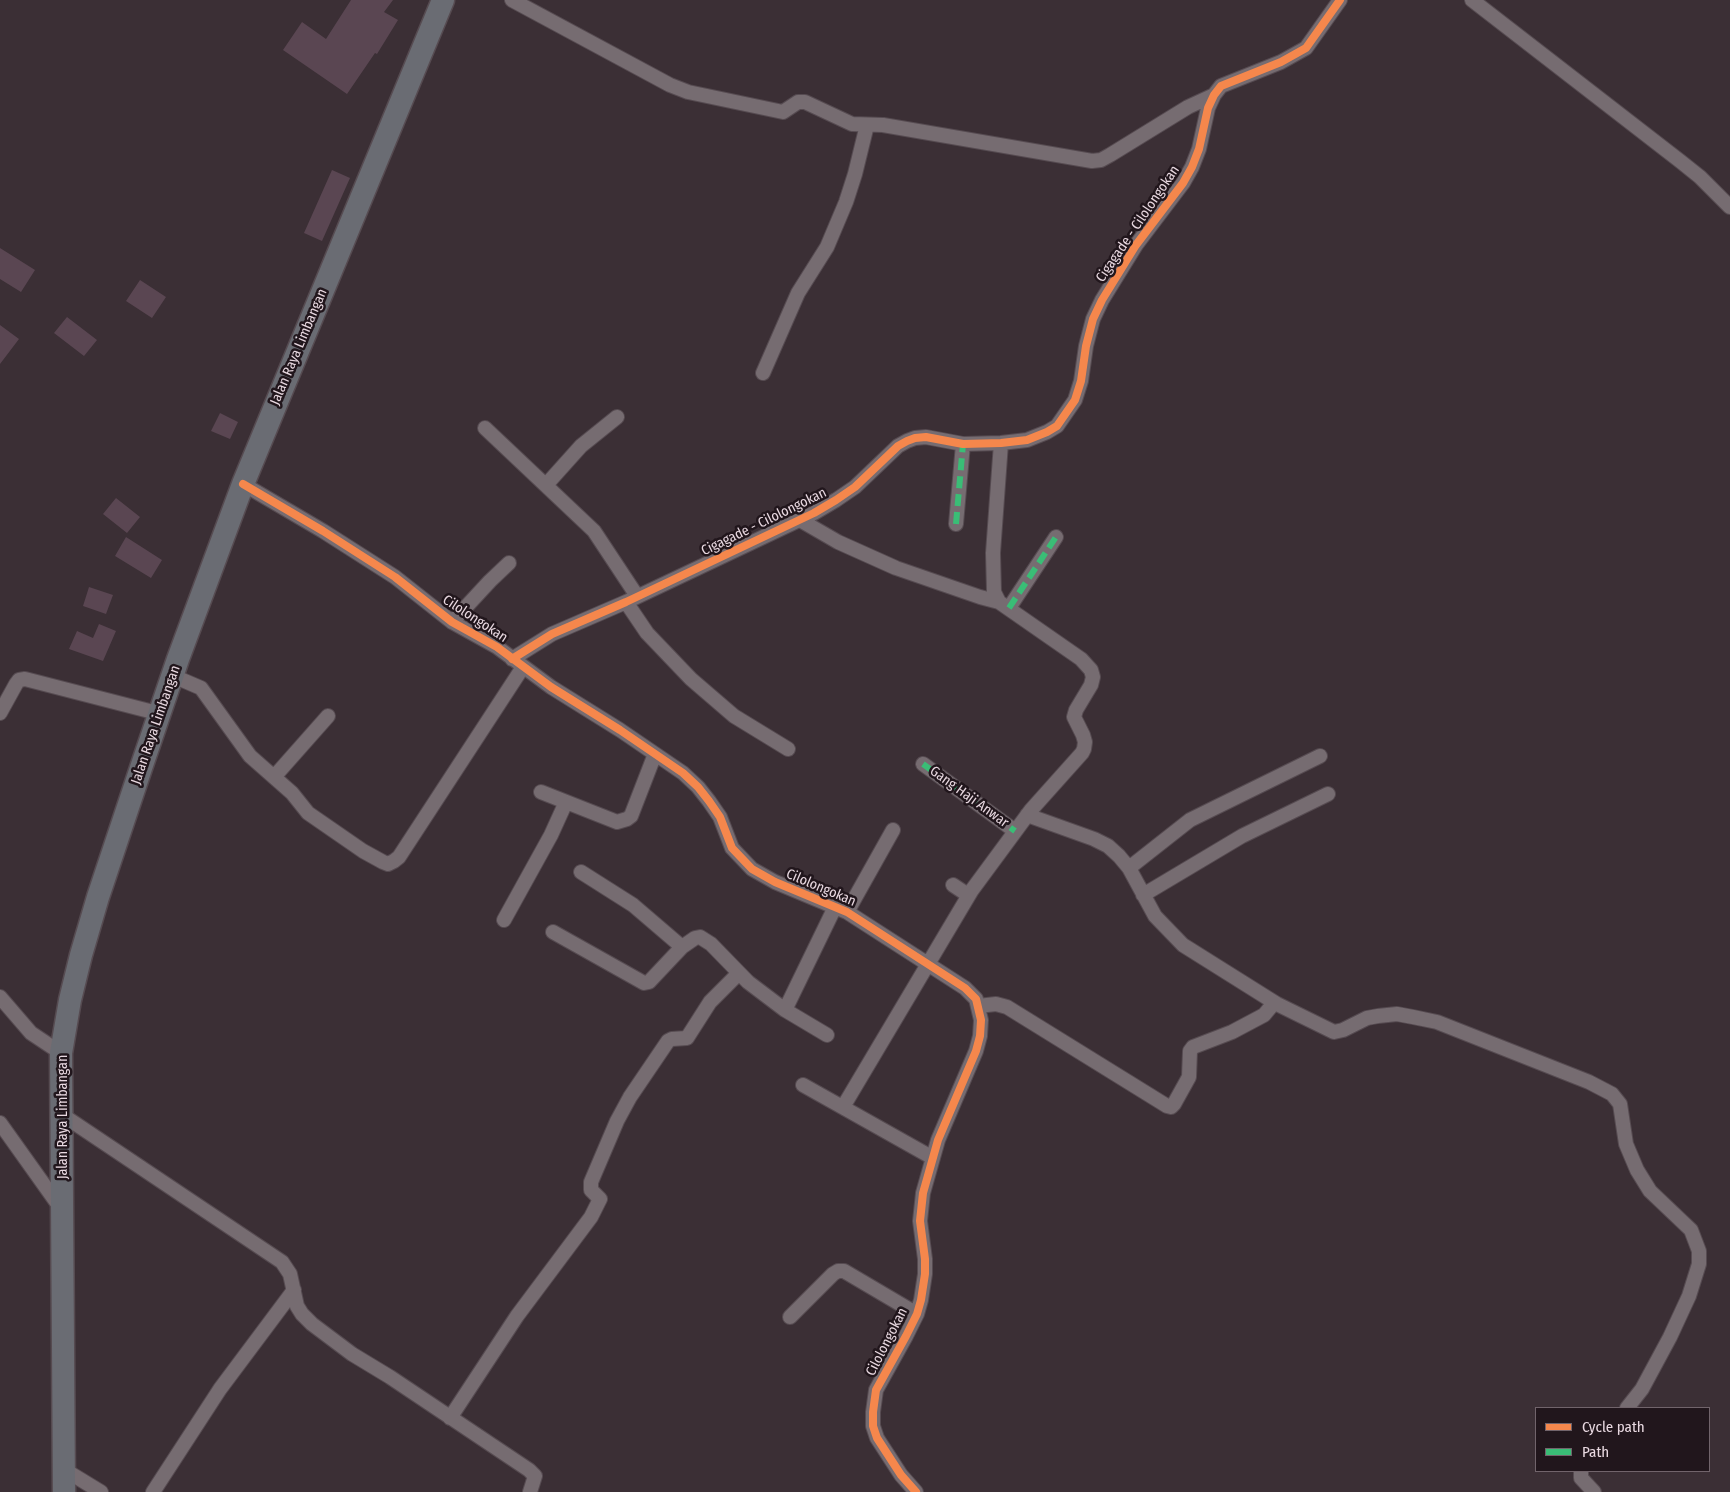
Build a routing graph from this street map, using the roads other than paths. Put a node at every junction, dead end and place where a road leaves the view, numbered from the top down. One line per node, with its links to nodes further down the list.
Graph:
1 (443, 0): 13 (highway, Jalan Raya Limbangan)
2 (512, 0): 6 (street)
3 (1340, 0): 5 (street)
4 (1472, 0): 7 (street)
5 (1214, 95): 6 (street); 12 (street, Cigagade - Cilolongokan)
6 (867, 125): 8 (street)
7 (1730, 208)
8 (763, 373)
9 (617, 417): 14 (street)
10 (485, 428): 14 (street)
11 (963, 444): 12 (street, Cigagade - Cilolongokan); 15 (street, Cigagade - Cilolongokan); 16 (street)
12 (1001, 444): 20 (street)
13 (243, 484): 21 (street, Cilolongokan); 23 (highway, Jalan Raya Limbangan)
14 (546, 486): 19 (street)
15 (800, 520): 19 (street, Cigagade - Cilolongokan); 20 (street)
16 (956, 524)
17 (1056, 537): 20 (street)
18 (509, 563): 21 (street)
19 (631, 599): 22 (street, Cigagade - Cilolongokan); 27 (street)
20 (1004, 605): 35 (street)
21 (452, 622): 22 (street, Cilolongokan)
22 (517, 663): 28 (street, Cilolongokan); 31 (street)
23 (173, 676): 25 (highway, Jalan Raya Limbangan); 31 (street)
24 (0, 713): 25 (street)
25 (160, 714): 54 (highway, Jalan Raya Limbangan)
26 (328, 716): 31 (street)
27 (788, 749)
28 (656, 754): 34 (street); 43 (street, Cilolongokan)
29 (1320, 756): 38 (street)
30 (923, 764): 37 (street, Gang Haji Anwar)
31 (274, 777)
32 (541, 792): 34 (street)
33 (1328, 794): 42 (street)
34 (566, 802): 44 (street)
35 (1027, 816): 37 (street); 38 (street)
36 (893, 830): 43 (street)
37 (1015, 831): 41 (street)
38 (1129, 868): 42 (street)
39 (581, 872): 46 (street)
40 (953, 885): 41 (street)
41 (968, 895): 47 (street)
42 (1143, 895): 50 (street)
43 (841, 909): 47 (street, Cilolongokan); 52 (street)
44 (504, 920)
45 (554, 932): 46 (street)
46 (682, 947): 48 (street)
47 (927, 963): 51 (street, Cilolongokan); 56 (street)
48 (739, 973): 52 (street); 65 (street)
49 (0, 997): 54 (street)
50 (1276, 1004): 51 (street); 64 (street)
51 (978, 1006): 59 (street, Cilolongokan)
52 (785, 1010): 53 (street)
53 (827, 1035)
54 (62, 1053): 57 (highway, Jalan Raya Limbangan)
55 (803, 1085): 56 (street)
56 (843, 1107): 59 (street)
57 (61, 1114): 60 (highway, Jalan Raya Limbangan); 61 (street)
58 (0, 1122): 60 (street)
59 (932, 1158): 62 (street, Cilolongokan)
60 (64, 1213): 66 (highway, Jalan Raya Limbangan)
61 (294, 1290): 65 (street); 68 (street)
62 (916, 1314): 63 (street); 70 (street, Cilolongokan)
63 (790, 1317)
64 (1628, 1407)
65 (450, 1418): 69 (street)
66 (65, 1481): 67 (street)
67 (101, 1492)
68 (153, 1492)
69 (530, 1492)
70 (916, 1492)

